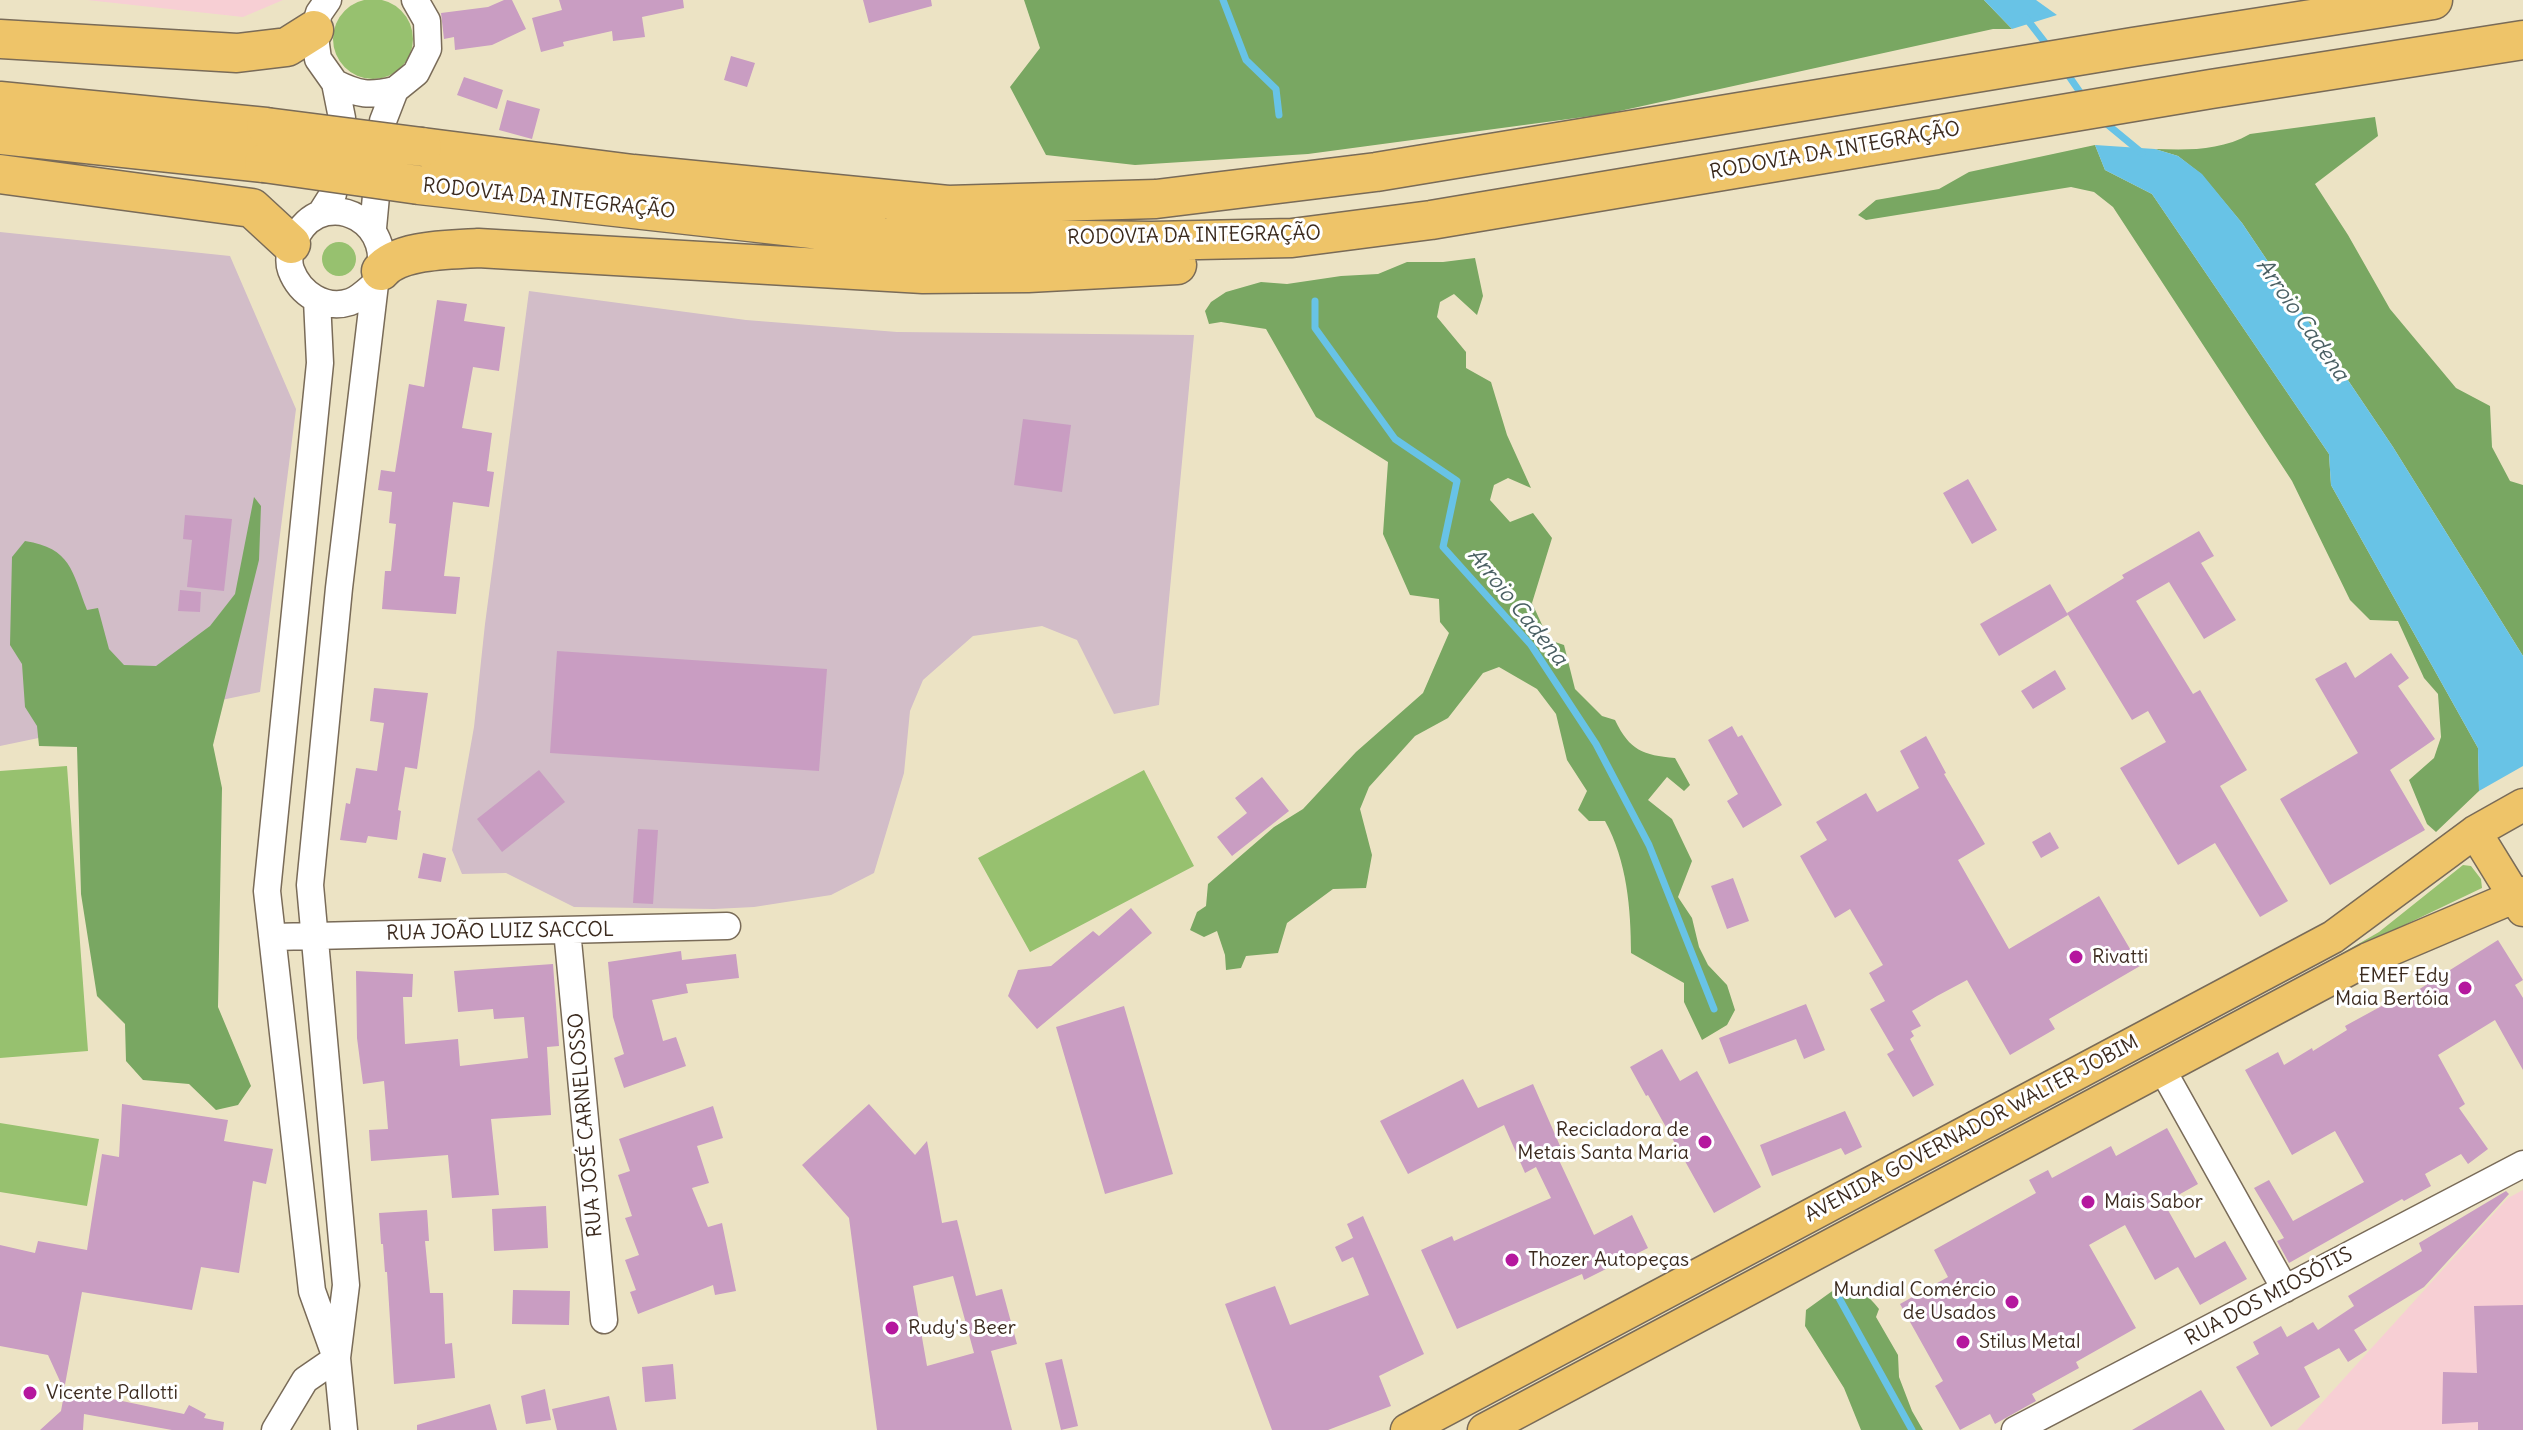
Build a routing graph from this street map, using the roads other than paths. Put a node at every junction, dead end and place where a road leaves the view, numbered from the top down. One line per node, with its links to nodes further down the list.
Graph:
1 (415, 0): 7 (street)
2 (2433, 0): 10 (highway, RODOVIA DA INTEGRAÇÃO, bridge)
3 (321, 15): 4 (highway); 6 (street)
4 (0, 39)
5 (2523, 40): 14 (highway, RODOVIA DA INTEGRAÇÃO)
6 (335, 83): 7 (street); 12 (street)
7 (395, 90): 13 (street)
8 (0, 101): 10 (highway, RODOVIA DA INTEGRAÇÃO)
9 (0, 135): 10 (highway, RODOVIA DA INTEGRAÇÃO)
10 (265, 145): 14 (highway, RODOVIA DA INTEGRAÇÃO, bridge)
11 (0, 174): 15 (highway)
12 (321, 213): 13 (street); 15 (street)
13 (373, 228): 16 (street)
14 (1292, 238): 16 (highway)
15 (291, 244): 17 (street)
16 (378, 277): 17 (street); 23 (street)
17 (317, 300): 22 (street)
18 (2499, 818): 19 (main road); 29 (main road, AVENIDA GOVERNADOR WALTER JOBIM)
19 (2520, 900): 24 (main road, AVENIDA GOVERNADOR WALTER JOBIM)
20 (727, 926): 21 (street, RUA JOÃO LUIZ SACCOL)
21 (567, 930): 23 (street, RUA JOÃO LUIZ SACCOL); 27 (street, RUA JOSÉ CARNELOSSO)
22 (273, 937): 23 (street, RUA JOÃO LUIZ SACCOL); 28 (street)
23 (314, 937): 28 (street)
24 (2162, 1069): 26 (street); 31 (main road, AVENIDA GOVERNADOR WALTER JOBIM)
25 (2523, 1164): 26 (street, RUA DOS MIOSÓTIS)
26 (2285, 1289): 36 (street, RUA DOS MIOSÓTIS)
27 (604, 1320)
28 (337, 1358): 33 (street); 34 (street)
29 (1543, 1358): 30 (main road, AVENIDA GOVERNADOR WALTER JOBIM); 31 (main road)
30 (1483, 1390): 32 (street); 35 (main road, AVENIDA GOVERNADOR WALTER JOBIM)
31 (1559, 1390): 32 (main road, AVENIDA GOVERNADOR WALTER JOBIM)
32 (1496, 1427)
33 (275, 1430)
34 (344, 1430)
35 (1407, 1430)
36 (2015, 1430)

